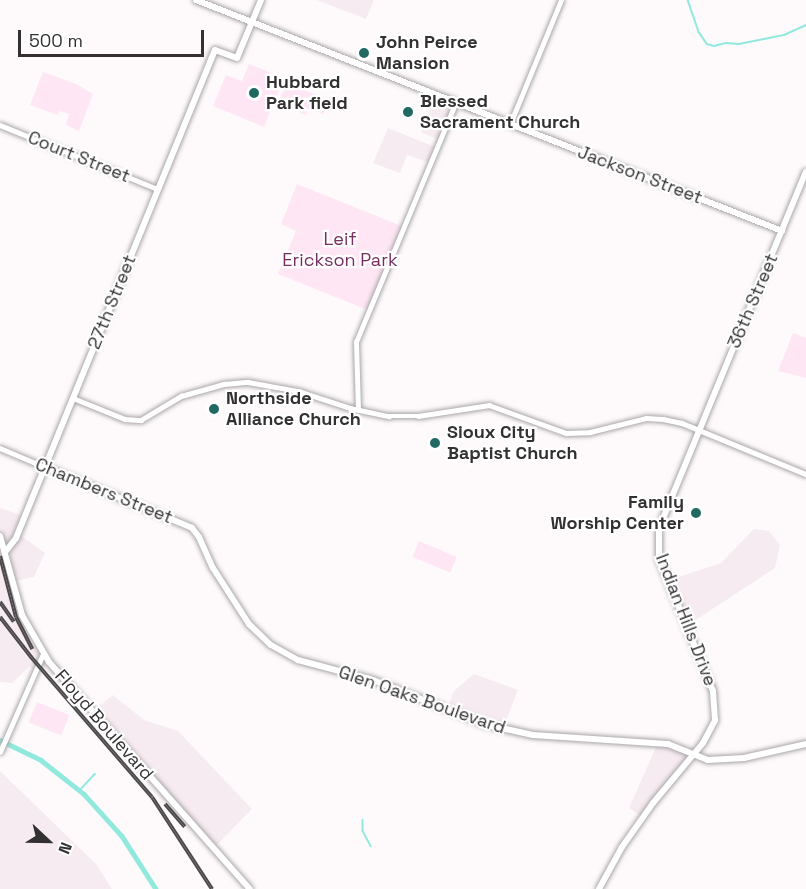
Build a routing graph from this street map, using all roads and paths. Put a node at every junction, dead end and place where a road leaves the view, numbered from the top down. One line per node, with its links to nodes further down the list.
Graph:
1 (196, 0): 4 (main road, Jackson Street)
2 (261, 0): 4 (main road)
3 (561, 0): 6 (street)
4 (252, 23): 5 (main road, Jackson Street); 9 (main road, 27th Street)
5 (456, 102): 6 (main road, Jackson Street); 12 (street)
6 (510, 123): 10 (main road, Jackson Street)
7 (0, 125): 9 (street, Court Street)
8 (806, 172): 10 (main road, 36th Street)
9 (158, 189): 11 (main road, 27th Street)
10 (782, 231): 13 (main road, 36th Street)
11 (73, 398): 12 (street); 15 (main road, 27th Street)
12 (357, 410): 13 (street)
13 (699, 430): 16 (street); 23 (main road, Indian Hills Drive)
14 (0, 448): 15 (street, Chambers Street)
15 (45, 467): 18 (main road, Chambers Street); 19 (main road, 27th Street)
16 (806, 474)
17 (0, 537): 19 (main road, Floyd Boulevard)
18 (202, 542): 23 (main road, Glen Oaks Boulevard)
19 (6, 551): 20 (main road, Floyd Boulevard)
20 (44, 654): 22 (street); 24 (main road, Floyd Boulevard)
21 (806, 744): 23 (main road, Glen Oaks Boulevard)
22 (0, 752)
23 (693, 755): 25 (main road, Indian Hills Drive)
24 (250, 889)
25 (599, 889)

